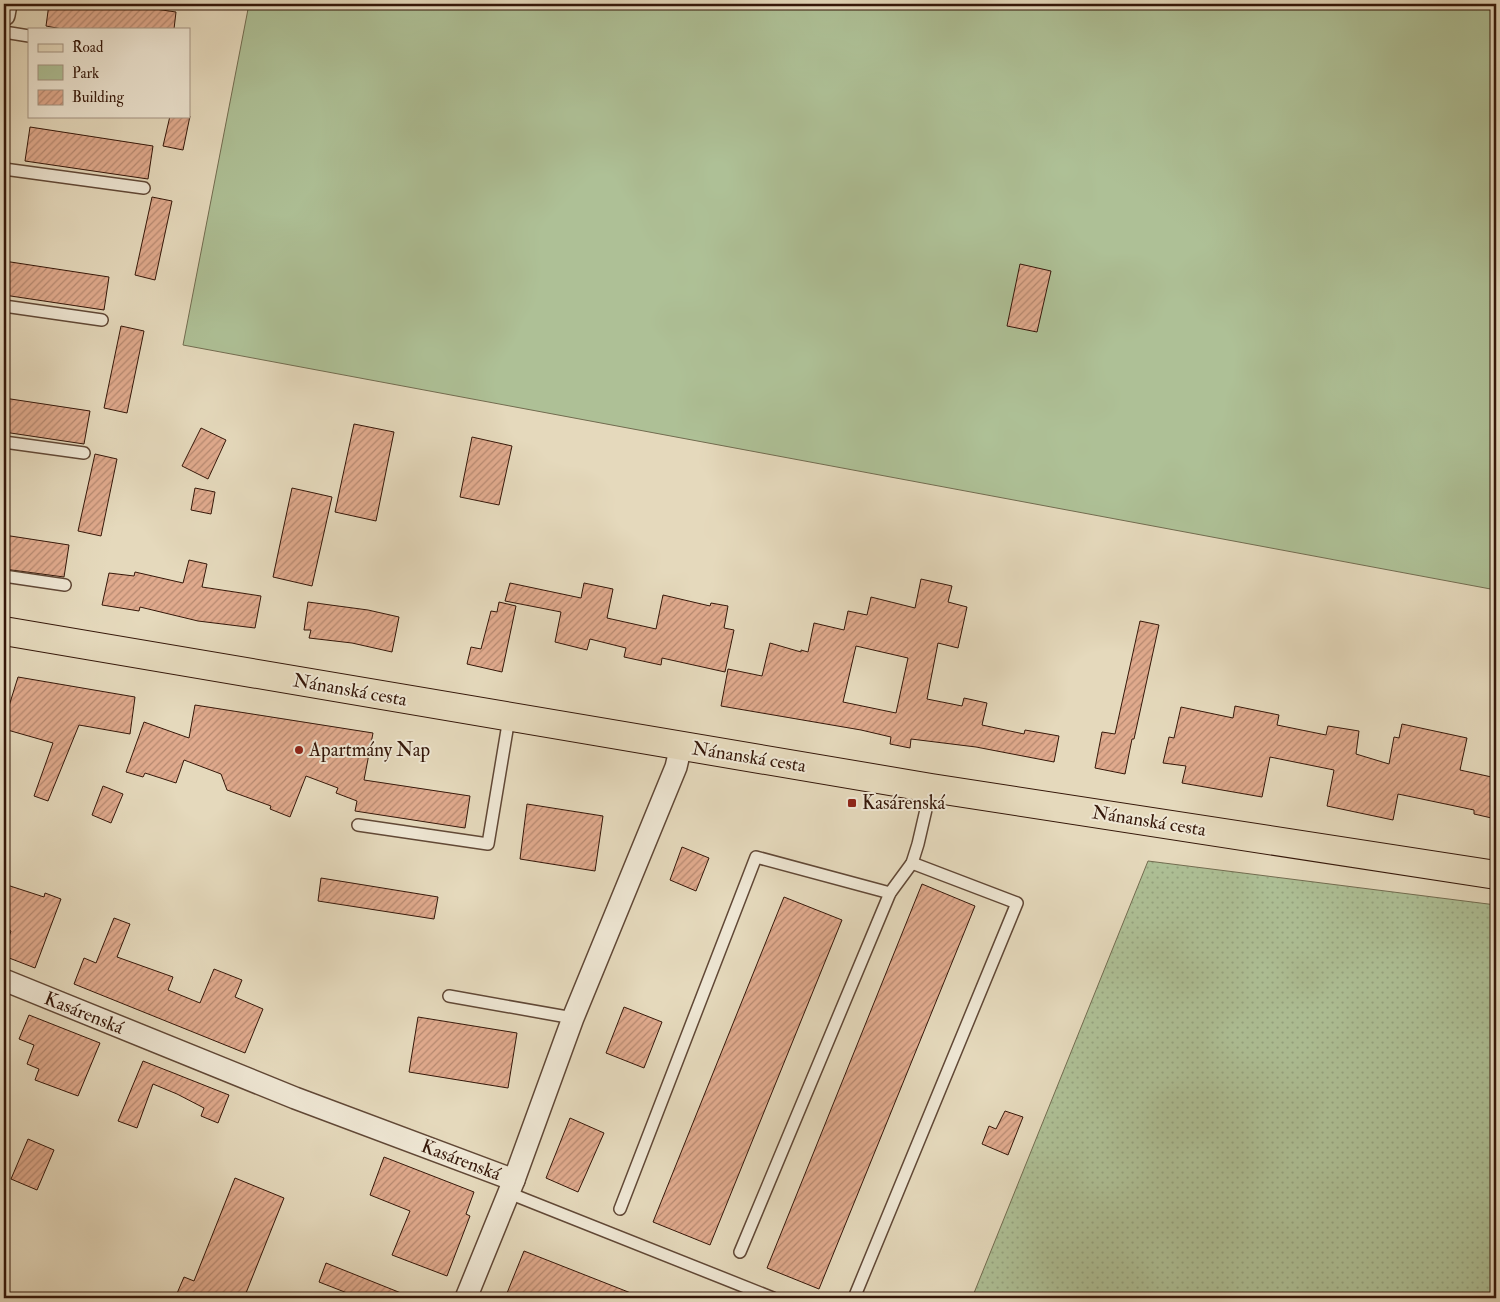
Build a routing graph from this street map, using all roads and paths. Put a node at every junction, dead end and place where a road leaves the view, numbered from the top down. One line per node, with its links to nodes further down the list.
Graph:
1 (6, 4): 2 (street)
2 (4, 15)
3 (4, 32): 4 (lane)
4 (28, 36)
5 (4, 170): 6 (lane)
6 (144, 188)
7 (4, 306): 8 (lane)
8 (102, 320)
9 (4, 442): 10 (lane)
10 (84, 453)
11 (4, 576): 12 (lane)
12 (65, 585)
13 (4, 631): 14 (main road, Nánanská cesta)
14 (509, 718): 15 (main road, Nánanská cesta); 17 (lane)
15 (681, 746): 16 (main road, Nánanská cesta); 23 (street, Kasárenská)
16 (932, 788): 18 (lane); 19 (main road, Nánanská cesta)
17 (358, 825)
18 (912, 863): 20 (lane); 29 (lane)
19 (1496, 875)
20 (890, 893): 25 (lane); 26 (lane)
21 (4, 980): 24 (street, Kasárenská)
22 (449, 996): 23 (lane)
23 (573, 1018): 24 (street, Kasárenská)
24 (512, 1187): 27 (street); 28 (lane)
25 (620, 1209)
26 (740, 1252)
27 (466, 1298)
28 (773, 1298)
29 (854, 1298)

